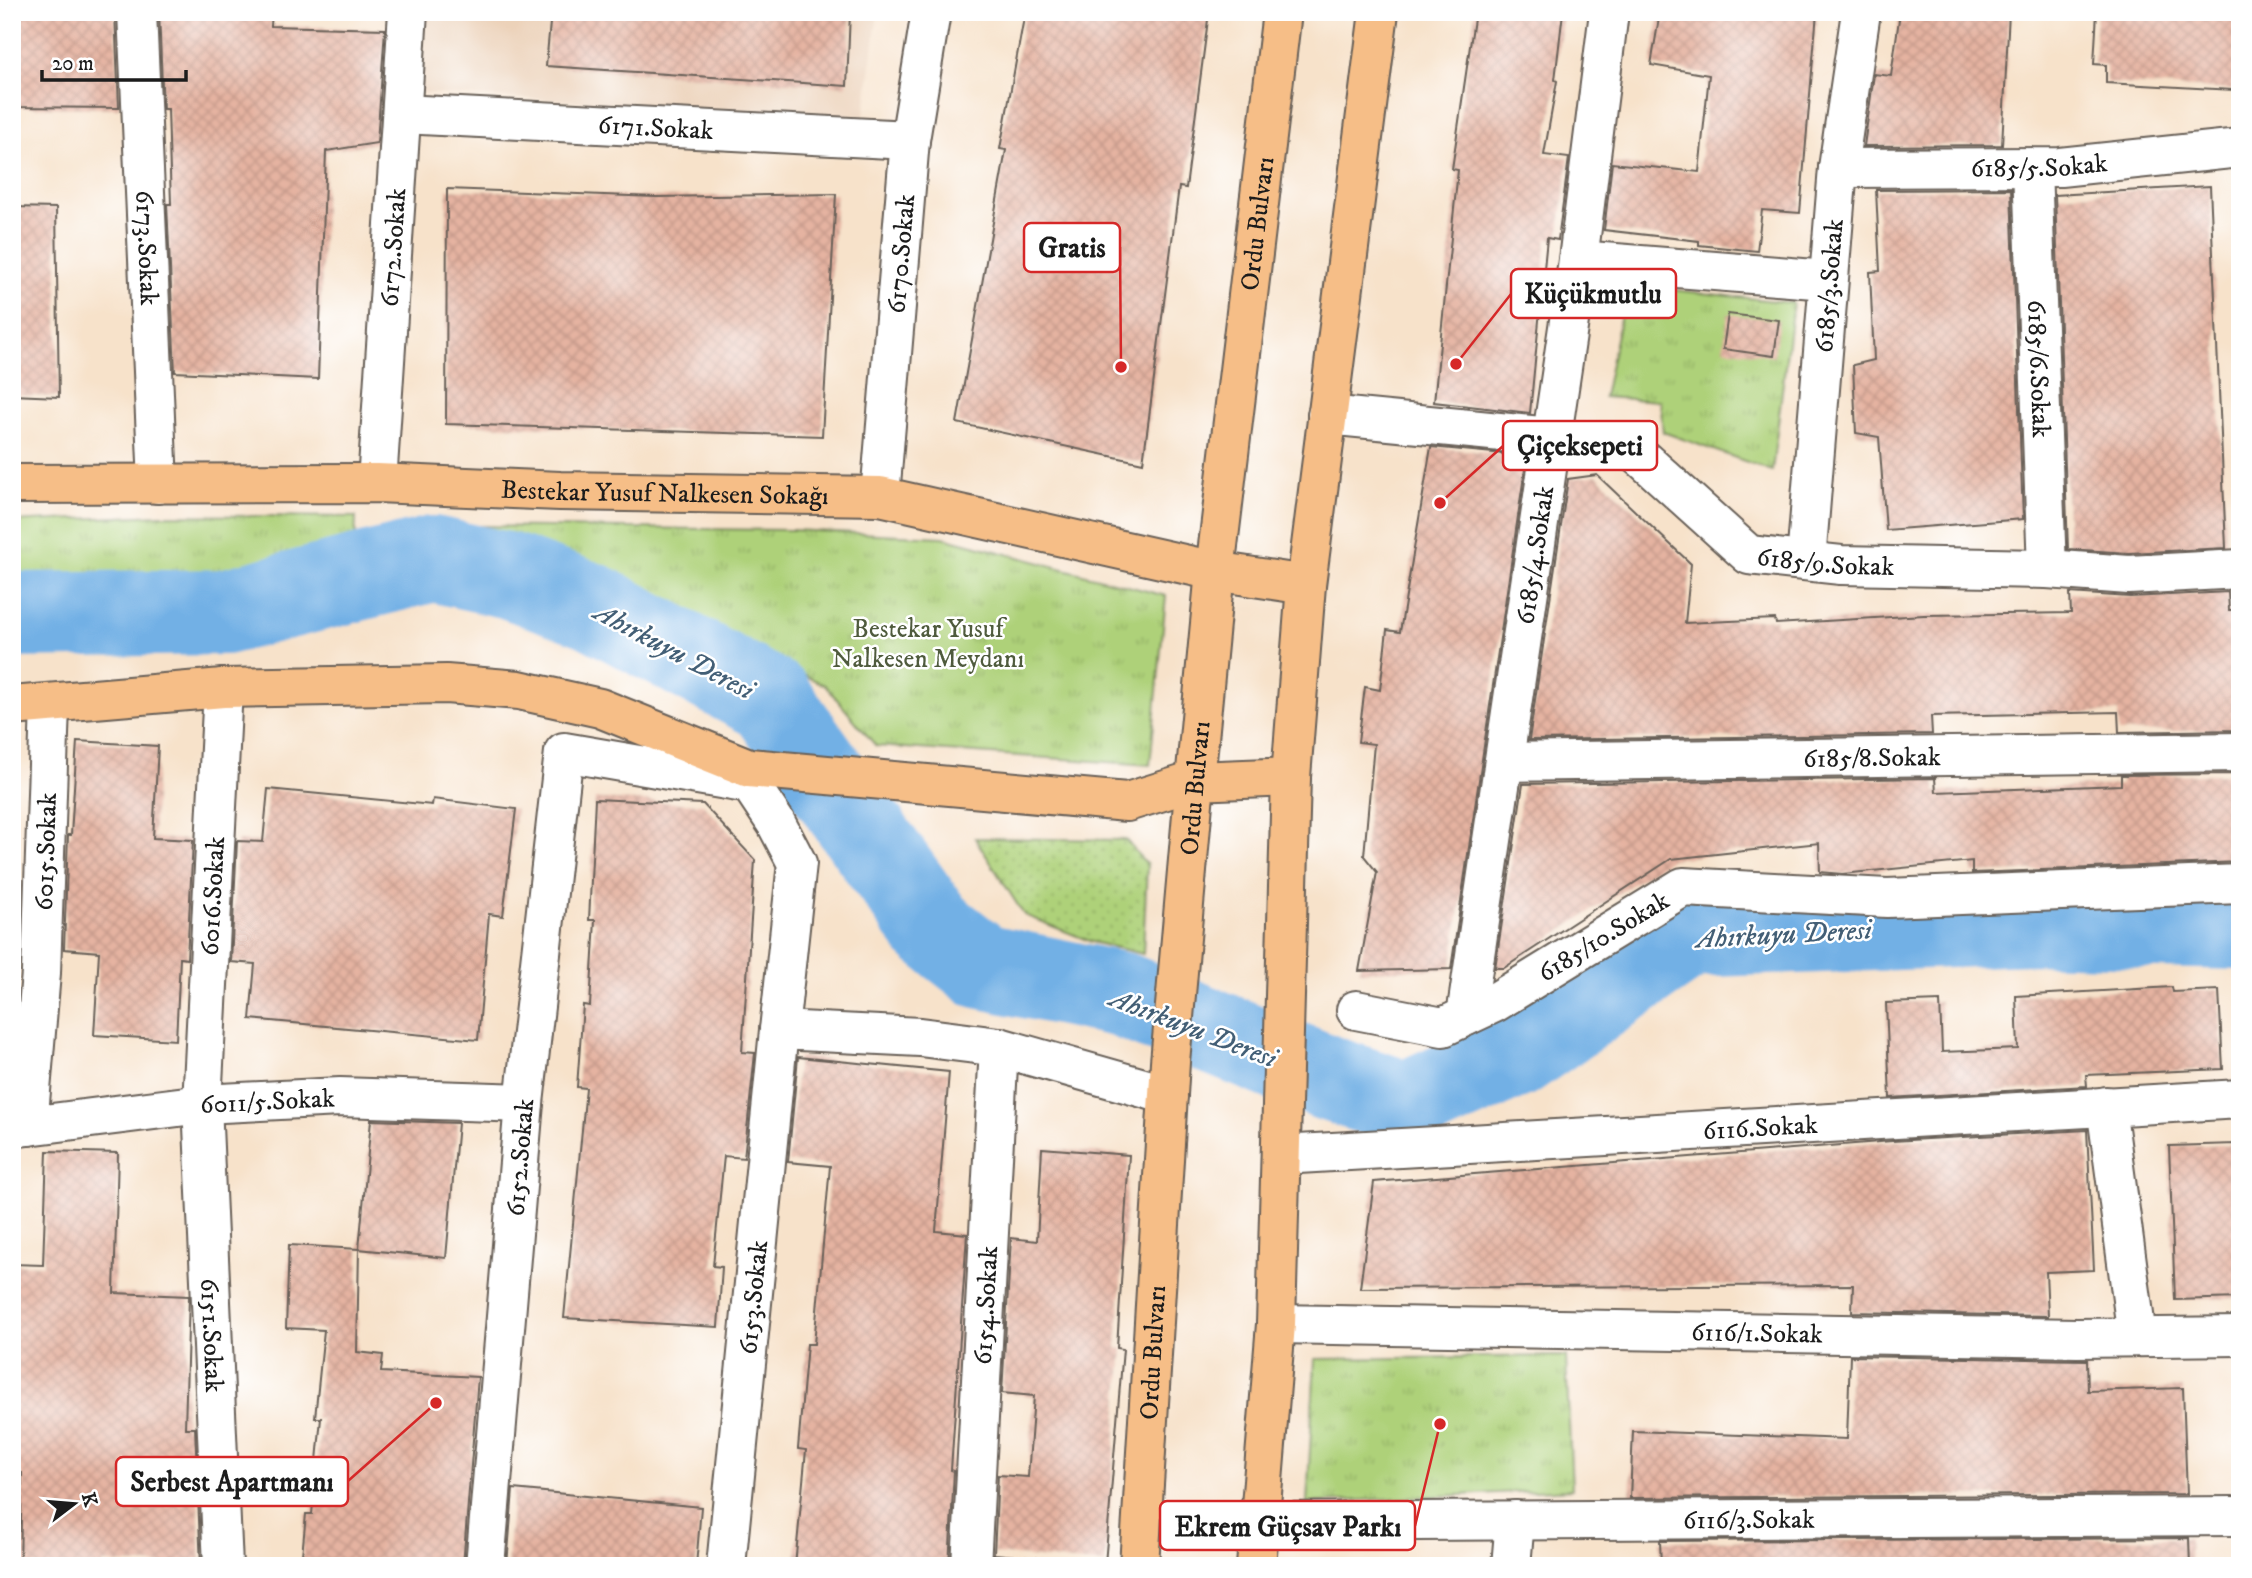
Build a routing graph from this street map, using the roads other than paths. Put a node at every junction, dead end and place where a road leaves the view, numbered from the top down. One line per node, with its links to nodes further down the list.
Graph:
1 (137, 12): 19 (street, 6173.Sokak)
2 (408, 12): 8 (street, 6172.Sokak)
3 (931, 12): 9 (street, 6170.Sokak)
4 (1282, 12): 24 (main road, Ordu Bulvarı)
5 (1379, 12): 15 (main road)
6 (1609, 12): 13 (street, 6185/4.Sokak)
7 (1861, 12): 11 (street, 6185/3.Sokak)
8 (402, 114): 9 (street, 6171.Sokak); 17 (street, 6172.Sokak)
9 (910, 140): 20 (street, 6170.Sokak)
10 (2240, 148): 12 (street, 6185/5.Sokak)
11 (1838, 168): 12 (street, 6185/5.Sokak); 14 (street, 6185/3.Sokak)
12 (2032, 168): 22 (street, 6185/6.Sokak)
13 (1578, 260): 14 (street); 16 (street, 6185/4.Sokak)
14 (1827, 280): 21 (street, 6185/3.Sokak)
15 (1327, 415): 16 (street, 6185/9.Sokak); 25 (main road)
16 (1552, 438): 21 (street, 6185/9.Sokak); 31 (street, 6185/4.Sokak)
17 (377, 483): 19 (main road, Bestekar Yusuf Nalkesen Sokağı); 20 (main road, Bestekar Yusuf Nalkesen Sokağı)
18 (12, 484): 19 (main road, Bestekar Yusuf Nalkesen Sokağı)
19 (158, 484)
20 (880, 496): 24 (main road, Bestekar Yusuf Nalkesen Sokağı)
21 (1807, 561): 22 (street, 6185/9.Sokak)
22 (2047, 569): 23 (street, 6185/9.Sokak)
23 (2240, 569)
24 (1215, 570): 25 (main road, Bestekar Yusuf Nalkesen Sokağı); 33 (main road, Ordu Bulvarı)
25 (1306, 585): 32 (main road)
26 (223, 688): 27 (main road); 33 (main road); 42 (street, 6016.Sokak)
27 (50, 705): 28 (main road); 44 (street, 6015.Sokak)
28 (12, 706)
29 (564, 752): 37 (street, 6153.Sokak); 41 (street, 6152.Sokak)
30 (2240, 752): 31 (street, 6185/8.Sokak)
31 (1504, 762): 36 (street, 6185/4.Sokak)
32 (1291, 777): 33 (main road); 45 (main road)
33 (1195, 781): 39 (main road, Ordu Bulvarı)
34 (2240, 884): 36 (street, 6185/10.Sokak)
35 (1356, 1010): 36 (street, 6185/10.Sokak)
36 (1466, 1016)
37 (779, 1030): 38 (street); 54 (street, 6153.Sokak)
38 (999, 1047): 39 (street); 55 (street, 6154.Sokak)
39 (1169, 1079): 56 (main road, Ordu Bulvarı)
40 (2240, 1098): 43 (street, 6116.Sokak)
41 (524, 1102): 42 (street, 6011/5.Sokak); 53 (street, 6152.Sokak)
42 (202, 1104): 44 (street, 6011/5.Sokak); 52 (street, 6151.Sokak)
43 (2106, 1106): 45 (street, 6116.Sokak); 48 (street)
44 (20, 1127)
45 (1281, 1155): 46 (main road)
46 (1276, 1324): 48 (street, 6116/1.Sokak); 51 (main road)
47 (2240, 1336): 48 (street, 6116/1.Sokak)
48 (2137, 1337)
49 (2240, 1516): 50 (street, 6116/3.Sokak)
50 (1515, 1520): 51 (street, 6116/3.Sokak); 58 (street)
51 (1259, 1522): 57 (main road)
52 (223, 1566)
53 (485, 1566)
54 (726, 1566)
55 (971, 1566)
56 (1139, 1566)
57 (1256, 1566)
58 (1511, 1566)

